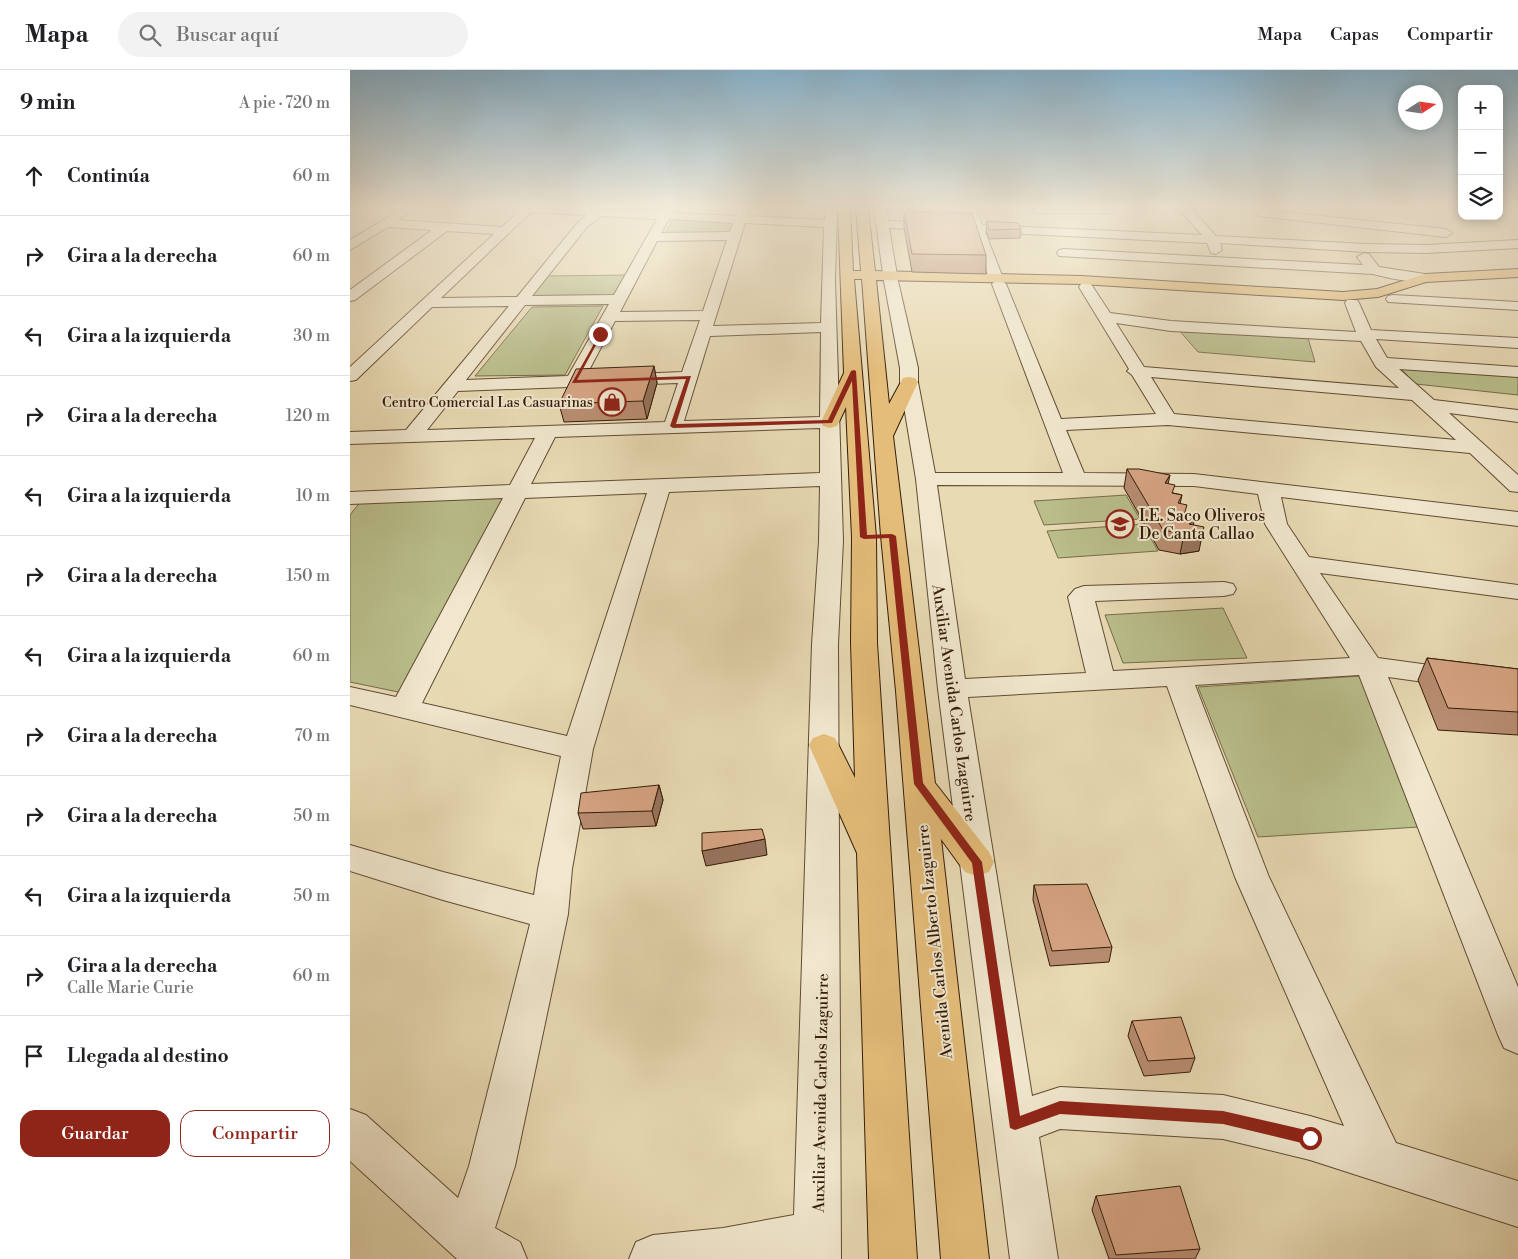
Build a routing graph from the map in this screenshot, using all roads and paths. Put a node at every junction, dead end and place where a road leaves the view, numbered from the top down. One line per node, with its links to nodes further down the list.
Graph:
1 (395, 263): 21 (street)
2 (470, 263): 24 (street)
3 (552, 263): 23 (street)
4 (639, 263): 22 (street)
5 (726, 263): 27 (street)
6 (854, 263): 14 (street, Auxiliar Avenida Carlos Izaguirre)
7 (863, 263): 14 (street, Auxiliar Avenida Carlos Izaguirre)
8 (991, 263): 17 (street)
9 (1071, 263): 18 (street)
10 (1256, 263): 12 (street)
11 (1372, 263): 12 (street)
12 (1380, 272): 15 (street); 19 (street)
13 (1518, 273): 15 (main road)
14 (859, 278): 17 (main road); 30 (street, Auxiliar Avenida Carlos Izaguirre); 35 (main road, Avenida Carlos Alberto Izaguirre); 41 (street, Auxiliar Avenida Carlos Izaguirre); 50 (main road, Avenida Carlos Alberto Izaguirre)
15 (1425, 278): 19 (main road)
16 (1518, 280): 19 (main road)
17 (997, 281): 18 (main road); 47 (street)
18 (1084, 284): 20 (main road); 29 (street)
19 (1391, 294): 20 (main road); 25 (main road); 26 (street)
20 (1280, 296): 25 (main road)
21 (350, 297)
22 (619, 299): 23 (street); 28 (street)
23 (521, 301): 24 (street); 42 (street)
24 (428, 303): 38 (street)
25 (1352, 303): 32 (street)
26 (1518, 306)
27 (709, 315): 28 (street); 31 (street)
28 (609, 317): 40 (street)
29 (1103, 317): 32 (street); 36 (street)
30 (829, 327): 31 (street); 46 (street, Auxiliar Avenida Carlos Izaguirre)
31 (704, 331): 39 (street)
32 (1366, 336): 33 (street); 34 (street)
33 (1518, 344)
34 (1382, 363): 37 (street); 43 (street)
35 (854, 371): 46 (main road); 64 (main road, Avenida Carlos Alberto Izaguirre)
36 (1136, 371): 43 (street); 45 (street)
37 (1518, 372)
38 (350, 376)
39 (689, 378): 40 (street); 48 (street)
40 (574, 382): 42 (street)
41 (909, 382): 50 (main road); 56 (street, Auxiliar Avenida Carlos Izaguirre)
42 (452, 386): 51 (street)
43 (1422, 400): 44 (street); 53 (street)
44 (1518, 416)
45 (1168, 419): 47 (street); 53 (street)
46 (830, 422): 48 (street); 55 (street, Auxiliar Avenida Carlos Izaguirre)
47 (1053, 425): 57 (street)
48 (673, 426): 49 (street)
49 (550, 430): 51 (street); 61 (street)
50 (884, 434): 64 (main road, Avenida Carlos Alberto Izaguirre)
51 (412, 436): 52 (street)
52 (350, 438)
53 (1481, 453): 54 (street); 59 (street)
54 (1518, 461)
55 (831, 479): 58 (street); 75 (street, Auxiliar Avenida Carlos Izaguirre)
56 (926, 479): 57 (street); 72 (street, Auxiliar Avenida Carlos Izaguirre)
57 (1076, 480): 60 (street)
58 (660, 485): 61 (street); 76 (street)
59 (1518, 486)
60 (1268, 489): 63 (street); 65 (street)
61 (518, 491): 62 (street); 74 (street)
62 (350, 498)
63 (1518, 519)
64 (878, 537): 77 (main road, Avenida Carlos Alberto Izaguirre); 79 (main road, Avenida Carlos Alberto Izaguirre)
65 (1301, 563): 67 (street); 68 (street)
66 (1224, 589): 70 (street)
67 (1518, 592)
68 (1369, 666): 69 (street); 71 (street); 82 (street)
69 (1178, 677): 70 (street); 85 (street)
70 (1102, 681): 72 (street)
71 (1518, 686)
72 (952, 689): 80 (street, Auxiliar Avenida Carlos Izaguirre)
73 (350, 696): 74 (street)
74 (404, 709): 76 (street)
75 (824, 745): 79 (main road); 87 (street, Auxiliar Avenida Carlos Izaguirre)
76 (578, 749): 81 (street)
77 (918, 784): 80 (main road); 91 (main road, Avenida Carlos Alberto Izaguirre)
78 (350, 858): 81 (street)
79 (874, 858): 90 (main road, Avenida Carlos Alberto Izaguirre)
80 (977, 862): 83 (street, Auxiliar Avenida Carlos Izaguirre)
81 (550, 914): 88 (street)
82 (1518, 1035)
83 (1015, 1124): 85 (street); 92 (street, Auxiliar Avenida Carlos Izaguirre)
84 (350, 1131): 88 (street)
85 (1382, 1160): 86 (street)
86 (1516, 1206)
87 (817, 1246): 89 (street)
88 (485, 1249)
89 (652, 1259)
90 (893, 1259)
91 (965, 1259)
92 (1034, 1259)

